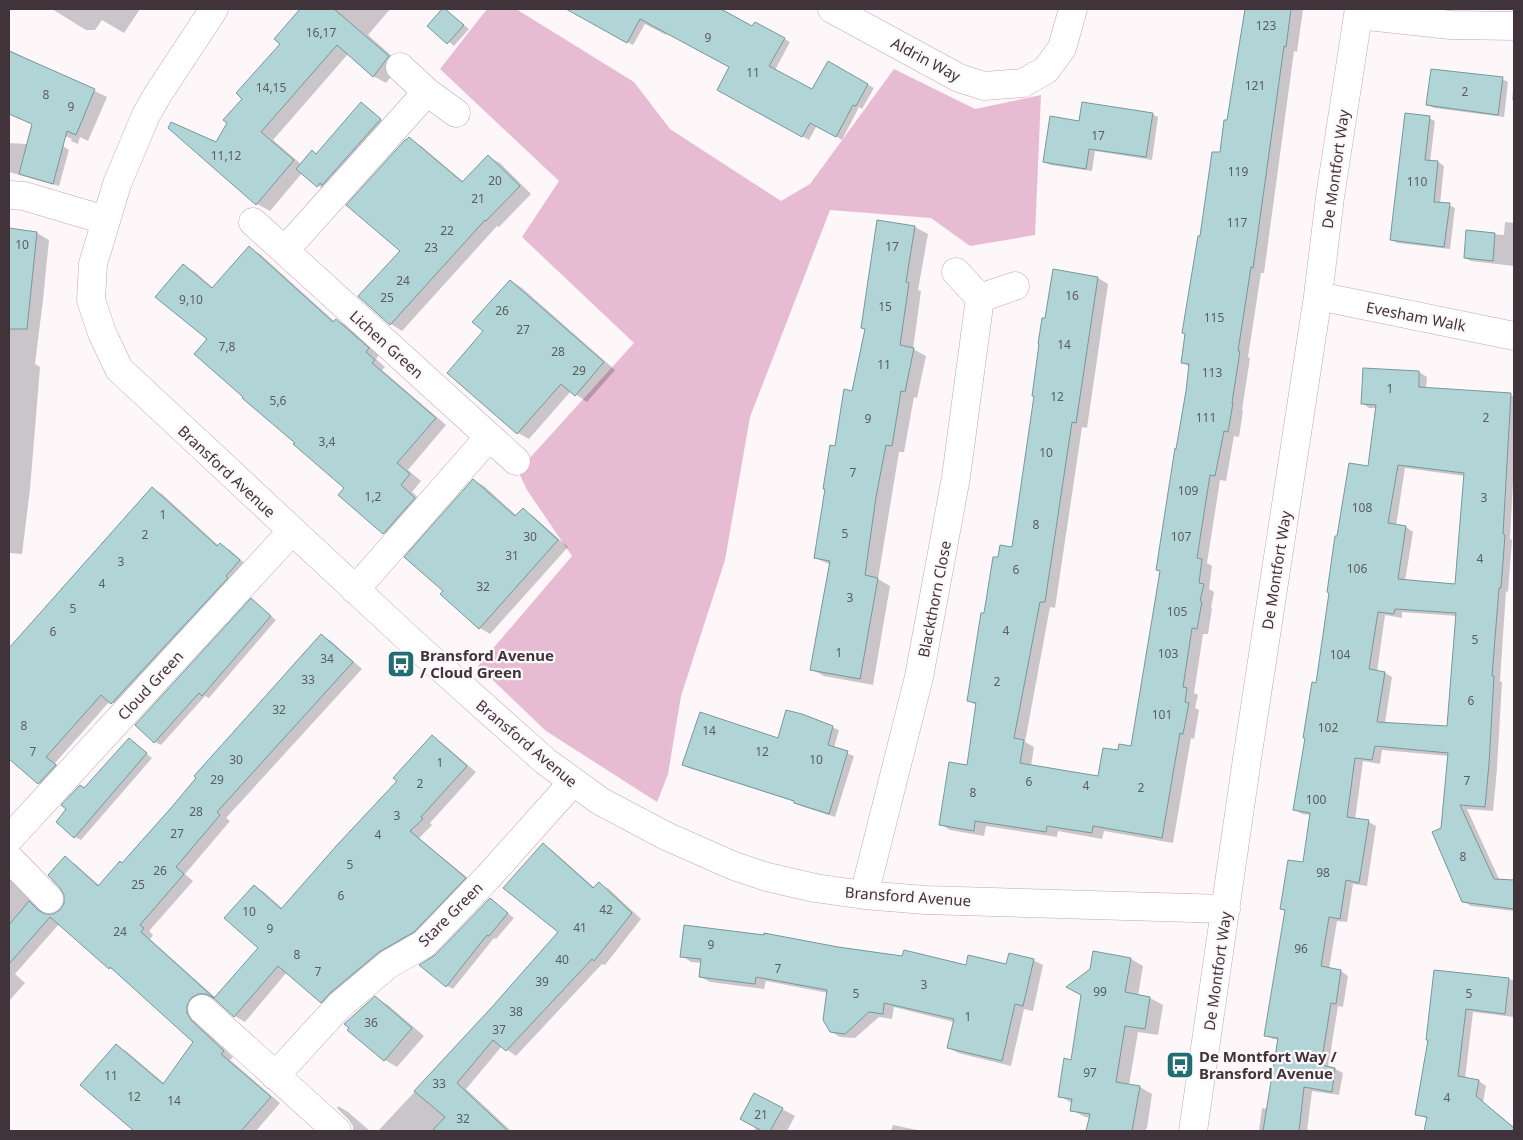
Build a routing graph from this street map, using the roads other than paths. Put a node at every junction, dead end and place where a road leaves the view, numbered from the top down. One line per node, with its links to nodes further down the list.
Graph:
1 (214, 9): 10 (street, Bransford Avenue)
2 (832, 9): 3 (street, Aldrin Way)
3 (1073, 9)
4 (1358, 12): 5 (street); 15 (street, De Montfort Way)
5 (1514, 26)
6 (400, 67): 7 (street)
7 (427, 92): 8 (street); 12 (street)
8 (456, 113)
9 (9, 195): 10 (street)
10 (105, 220): 20 (street, Bransford Avenue)
11 (253, 222): 12 (street, Lichen Green)
12 (285, 250): 18 (street, Lichen Green)
13 (956, 272): 16 (street)
14 (1015, 286): 16 (street)
15 (1318, 296): 17 (street, Evesham Walk); 27 (street, De Montfort Way)
16 (980, 298): 25 (street, Blackthorn Close)
17 (1514, 336)
18 (489, 437): 19 (street, Lichen Green); 21 (street)
19 (516, 461)
20 (292, 531): 21 (street, Bransford Avenue); 23 (street, Cloud Green)
21 (355, 590): 22 (street, Bransford Avenue)
22 (573, 782): 25 (street, Bransford Avenue); 29 (street, Stare Green)
23 (9, 839)
24 (9, 858): 26 (street)
25 (864, 895): 27 (street, Bransford Avenue)
26 (50, 899)
27 (1226, 909): 31 (street, De Montfort Way)
28 (202, 1009): 29 (street)
29 (276, 1076): 30 (street)
30 (337, 1131)
31 (1193, 1131)

